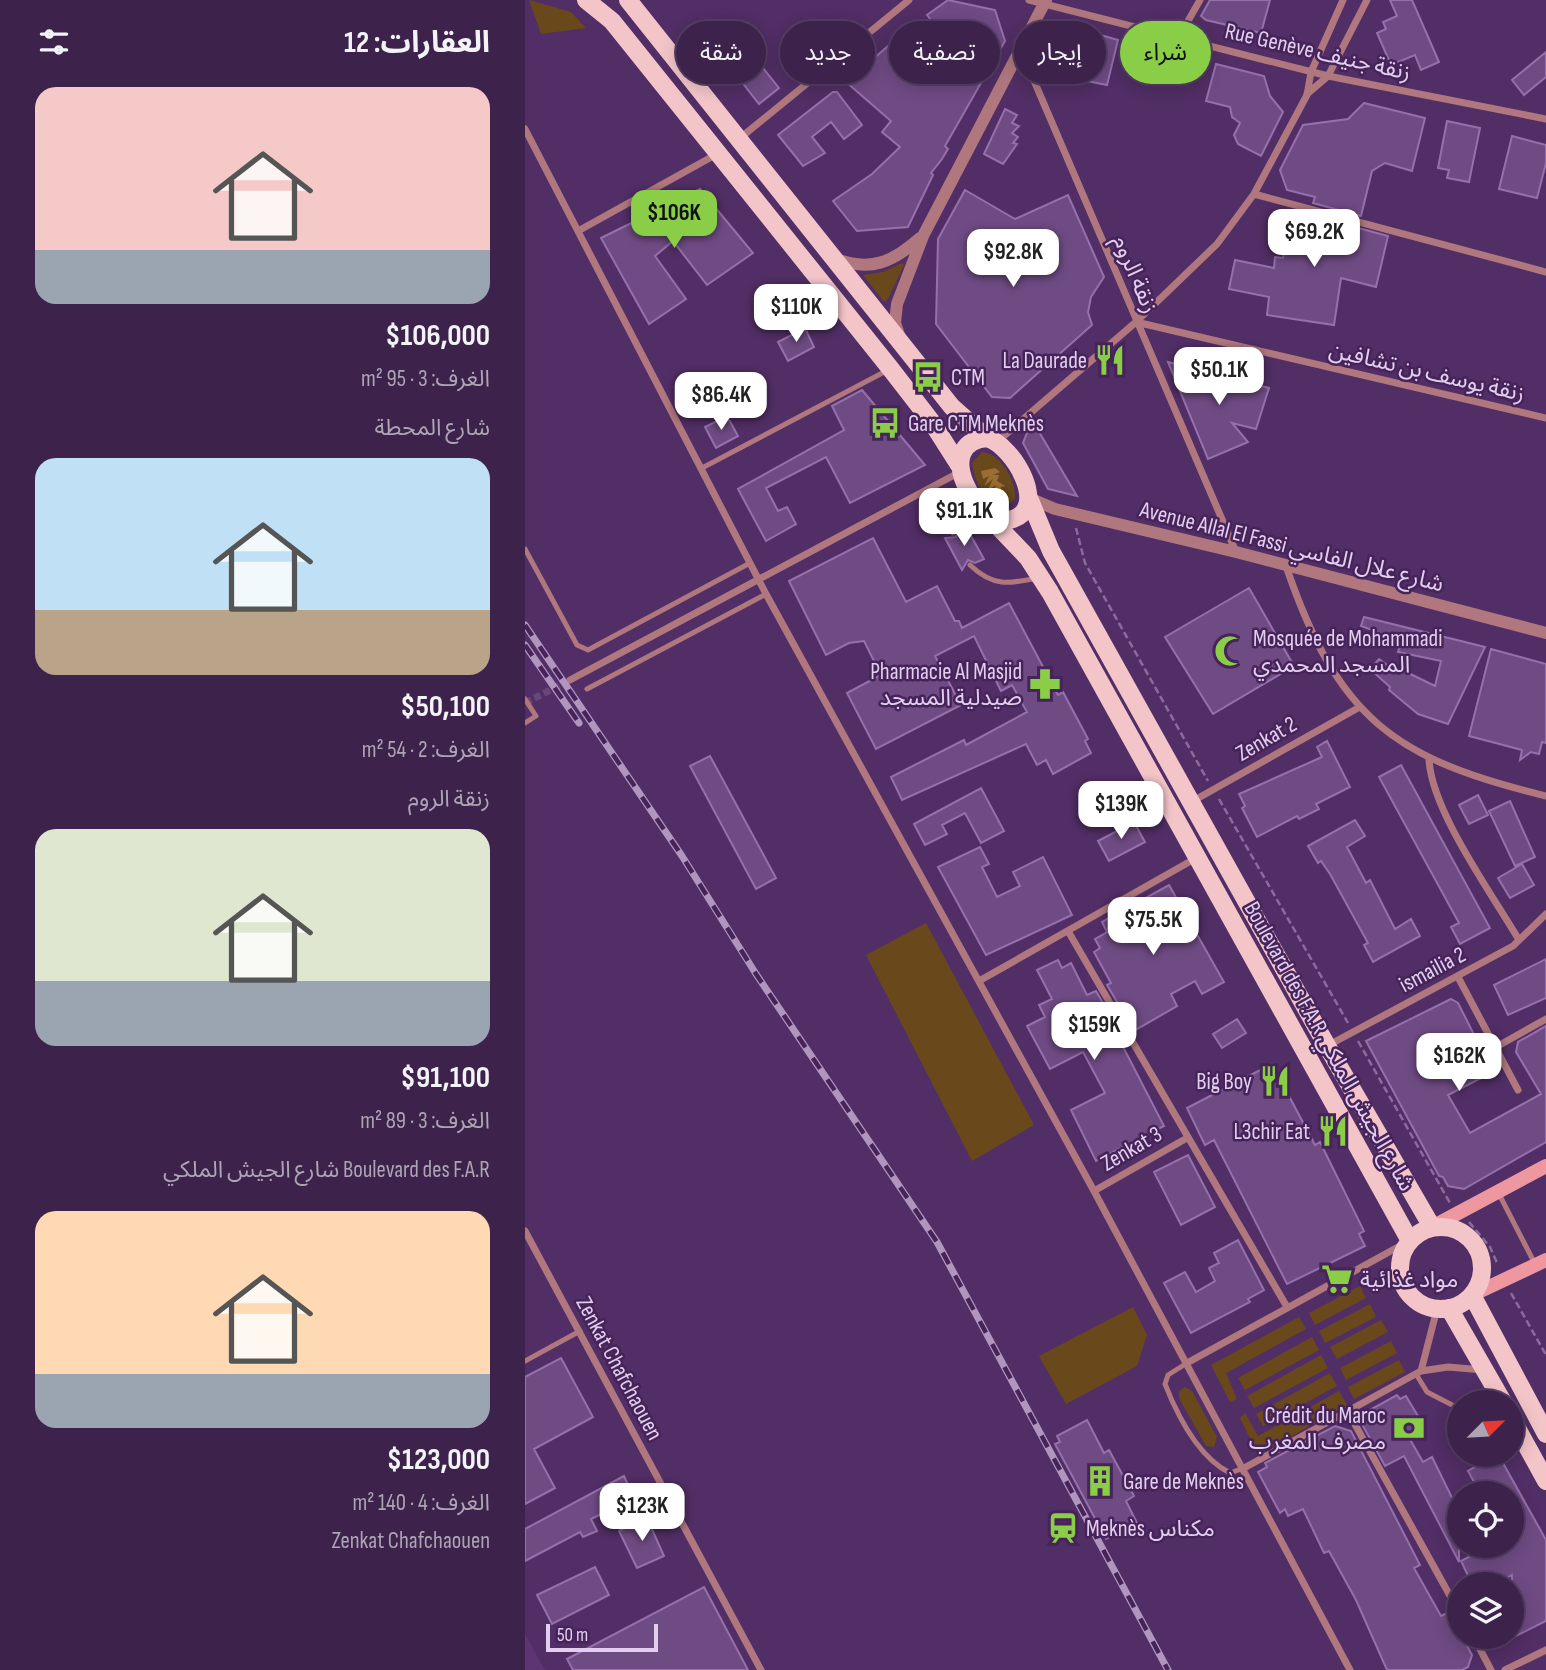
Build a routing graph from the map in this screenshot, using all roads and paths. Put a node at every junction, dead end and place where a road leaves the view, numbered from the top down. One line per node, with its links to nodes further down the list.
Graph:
1 (586, 0): 21 (main road, Boulevard des F.A.R شارع الجيش الملكي)
2 (628, 0): 20 (main road, Boulevard des F.A.R شارع الجيش الملكي)
3 (909, 0): 20 (street)
4 (1028, 0): 8 (street, Rue Genève زنقة جنيف)
5 (1200, 0): 10 (street)
6 (1343, 0): 14 (street)
7 (1367, 0): 15 (street)
8 (1044, 2): 9 (street); 11 (street, Rue Genève زنقة جنيف)
9 (1034, 21)
10 (1188, 21)
11 (1120, 23)
12 (1211, 47): 14 (street, Rue Genève زنقة جنيف)
13 (1014, 59): 24 (street)
14 (1311, 72): 15 (street, Rue Genève زنقة جنيف); 17 (street)
15 (1328, 76): 17 (street); 18 (street, Rue Genève زنقة جنيف)
16 (1036, 84): 27 (street, زنقة الروم)
17 (1307, 95): 22 (street)
18 (1546, 119)
19 (525, 129): 23 (street)
20 (739, 139): 25 (main road, Boulevard des F.A.R شارع الجيش الملكي)
21 (717, 154): 23 (street); 29 (main road, Boulevard des F.A.R شارع الجيش الملكي)
22 (1254, 194): 26 (street); 27 (street)
23 (578, 231): 32 (street)
24 (923, 236): 25 (street); 28 (street)
25 (831, 257): 28 (main road, Boulevard des F.A.R شارع الجيش الملكي)
26 (1546, 272)
27 (1136, 322): 30 (street, زنقة يوسف بن تشافين); 31 (street); 41 (street, زنقة الروم)
28 (901, 343): 31 (main road, Boulevard des F.A.R شارع الجيش الملكي)
29 (890, 368): 32 (lane); 33 (main road, Boulevard des F.A.R شارع الجيش الملكي)
30 (1546, 418)
31 (992, 440): 33 (main road); 35 (main road, Boulevard des F.A.R شارع الجيش الملكي)
32 (702, 468): 42 (street)
33 (963, 474): 34 (street); 37 (main road, Boulevard des F.A.R شارع الجيش الملكي); 38 (lane)
34 (921, 493): 38 (lane); 46 (street)
35 (1029, 498): 36 (street, Avenue Allal El Fassi شارع علال الفاسي); 37 (main road); 57 (main road, Boulevard des F.A.R شارع الجيش الملكي)
36 (1084, 516): 41 (street, Avenue Allal El Fassi شارع علال الفاسي); 55 (path)
37 (990, 518): 45 (main road, Boulevard des F.A.R شارع الجيش الملكي)
38 (950, 526): 39 (lane)
39 (953, 533)
40 (525, 549): 42 (lane)
41 (1236, 552): 44 (street, Avenue Allal El Fassi شارع علال الفاسي)
42 (750, 564): 46 (street)
43 (970, 565): 45 (lane)
44 (1286, 566): 48 (street, Avenue Allal El Fassi شارع علال الفاسي); 52 (street)
45 (1040, 577): 58 (main road, Boulevard des F.A.R شارع الجيش الملكي)
46 (758, 578): 47 (street); 49 (street)
47 (766, 594): 50 (lane); 63 (street)
48 (1546, 633)
49 (570, 680)
50 (587, 689)
51 (525, 699): 53 (lane)
52 (1358, 708): 54 (street); 55 (street, Zenkat 2)
53 (525, 723)
54 (1429, 759): 56 (street); 61 (street)
55 (1214, 790): 57 (street, Zenkat 2); 65 (path)
56 (1546, 796)
57 (1193, 801): 66 (main road, Boulevard des F.A.R شارع الجيش الملكي)
58 (1198, 857): 60 (street); 76 (main road, Boulevard des F.A.R شارع الجيش الملكي)
59 (1546, 914): 61 (street, ismailia 2)
60 (1068, 931): 63 (street); 69 (street)
61 (1520, 940): 62 (street, ismailia 2)
62 (1458, 976): 65 (street, ismailia 2); 67 (street)
63 (979, 981): 71 (street)
64 (1546, 1019): 67 (street)
65 (1353, 1032): 66 (street, ismailia 2); 73 (path)
66 (1327, 1046): 74 (main road, Boulevard des F.A.R شارع الجيش الملكي)
67 (1496, 1047): 68 (street)
68 (1518, 1090)
69 (1187, 1138): 71 (street, Zenkat 3); 80 (street)
70 (1546, 1166): 72 (main road)
71 (1094, 1191): 85 (street)
72 (1497, 1192): 73 (main road); 77 (lane)
73 (1456, 1213): 74 (main road); 78 (path)
74 (1432, 1227): 76 (main road); 79 (main road)
75 (525, 1231): 82 (street, Zenkat Chafchaouen)
76 (1410, 1241): 80 (street); 81 (main road)
77 (1541, 1263): 78 (main road)
78 (1504, 1281): 79 (main road); 83 (path)
79 (1472, 1296): 81 (main road); 91 (main road)
80 (1287, 1307): 85 (street)
81 (1443, 1308): 86 (main road); 87 (street)
82 (580, 1331): 84 (lane); 98 (street, Zenkat Chafchaouen)
83 (1546, 1354)
84 (525, 1361)
85 (1187, 1363): 93 (street); 93 (lane)
86 (1486, 1370): 87 (street); 88 (main road)
87 (1418, 1372): 89 (lane); 90 (street)
88 (1497, 1390)
89 (1447, 1401)
90 (1347, 1410): 93 (street); 95 (street)
91 (1546, 1434)
92 (1524, 1442): 94 (main road)
93 (1244, 1468): 99 (street)
94 (1546, 1481)
95 (1447, 1590)
96 (1480, 1649): 100 (street)
97 (1546, 1650): 101 (street)
98 (761, 1670)
99 (1350, 1670)
100 (1491, 1670)
101 (1505, 1670)

